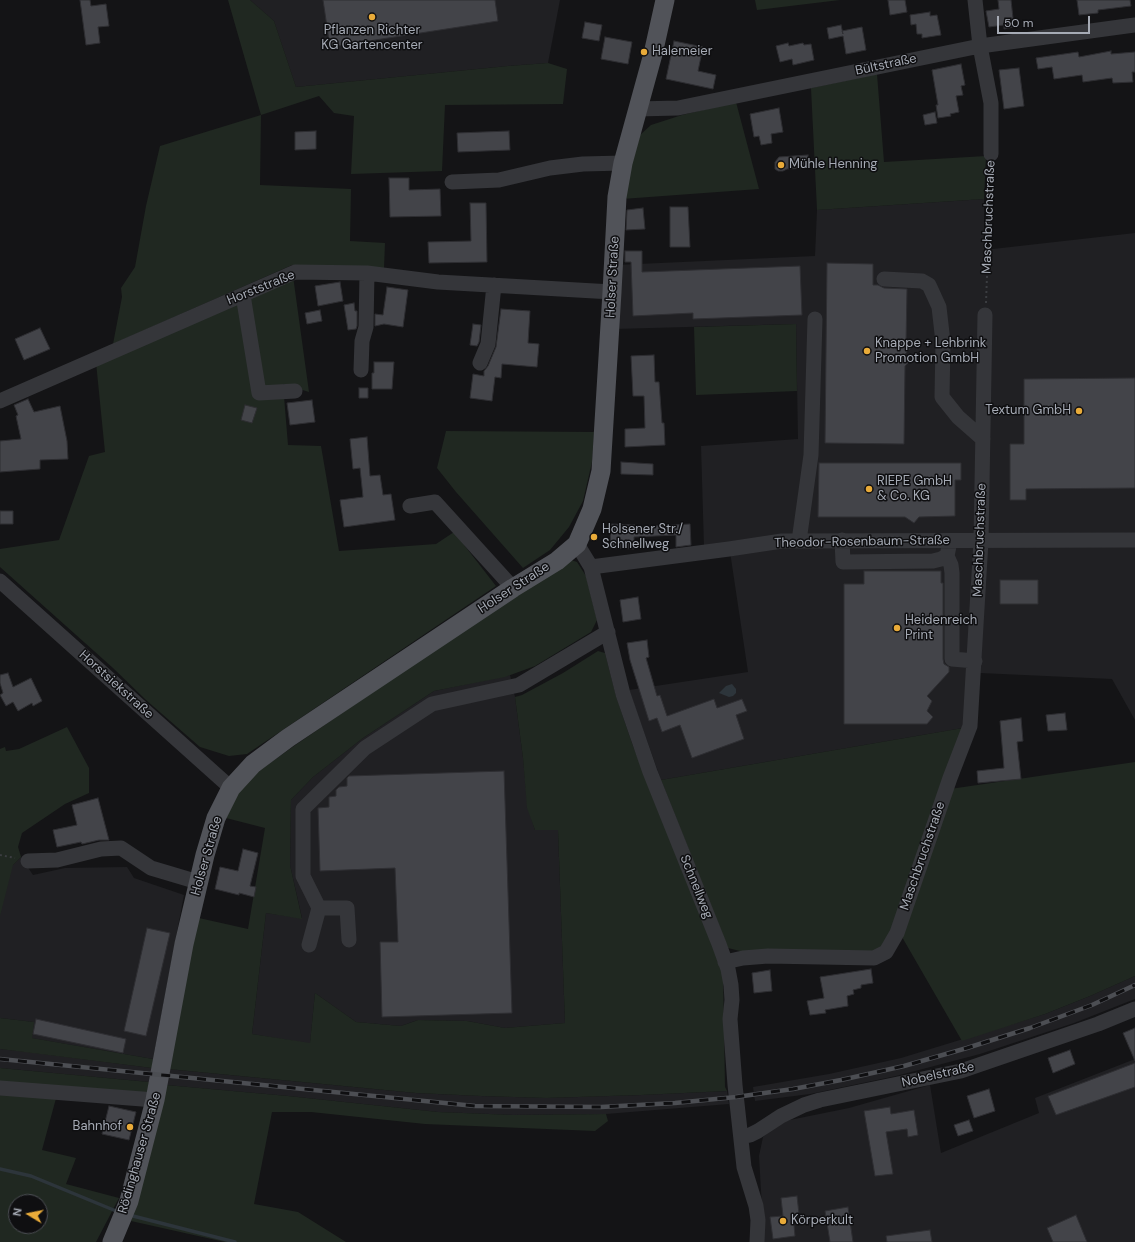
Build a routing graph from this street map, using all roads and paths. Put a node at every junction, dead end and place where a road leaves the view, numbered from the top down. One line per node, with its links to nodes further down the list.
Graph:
1 (665, 0): 5 (main road, Holser Straße)
2 (975, 0): 4 (street, Maschbruchstraße)
3 (1135, 25): 4 (street, Bültstraße)
4 (980, 46): 5 (street, Bültstraße); 6 (street, Maschbruchstraße)
5 (637, 109): 7 (main road, Holser Straße)
6 (991, 154): 14 (path, Maschbruchstraße)
7 (623, 163): 8 (street); 12 (main road, Holser Straße)
8 (452, 182)
9 (367, 272): 11 (street, Horststraße); 13 (street, Horststraße); 17 (street)
10 (884, 279): 20 (street)
11 (494, 285): 12 (street, Horststraße); 16 (street)
12 (612, 292): 27 (main road, Holser Straße)
13 (243, 295): 18 (street); 19 (street, Horststraße)
14 (985, 315): 20 (street, Maschbruchstraße)
15 (815, 319): 24 (street)
16 (480, 363)
17 (361, 370)
18 (295, 391)
19 (0, 401)
20 (984, 439): 26 (street, Maschbruchstraße)
21 (410, 506): 31 (street)
22 (842, 540): 24 (street, Theodor-Rosenbaum-Straße); 25 (street, Theodor-Rosenbaum-Straße); 28 (street)
23 (1135, 540): 26 (street, Theodor-Rosenbaum-Straße)
24 (799, 541): 29 (street, Theodor-Rosenbaum-Straße)
25 (950, 541): 26 (street, Theodor-Rosenbaum-Straße); 28 (street)
26 (981, 541): 33 (street, Maschbruchstraße)
27 (576, 544): 29 (street, Schnellweg); 31 (main road, Holser Straße)
28 (946, 556): 33 (street)
29 (591, 567): 32 (street, Schnellweg)
30 (0, 581): 34 (street, Horstsiekstraße)
31 (513, 588): 34 (main road, Holser Straße)
32 (608, 632): 37 (street); 40 (street, Schnellweg)
33 (975, 661): 40 (street, Maschbruchstraße)
34 (231, 788): 36 (main road, Holser Straße)
35 (28, 861): 36 (street)
36 (198, 882): 42 (main road, Holser Straße)
37 (319, 908): 38 (street); 39 (street)
38 (349, 940)
39 (309, 945)
40 (725, 962): 45 (street, Schnellweg)
41 (1135, 1009): 45 (street, Nobelstraße)
42 (163, 1062): 44 (main road, Rödinghauser Straße)
43 (0, 1088): 44 (street)
44 (155, 1100): 46 (main road, Rödinghauser Straße)
45 (741, 1137): 47 (street, Schnellweg)
46 (112, 1242)
47 (757, 1242)

